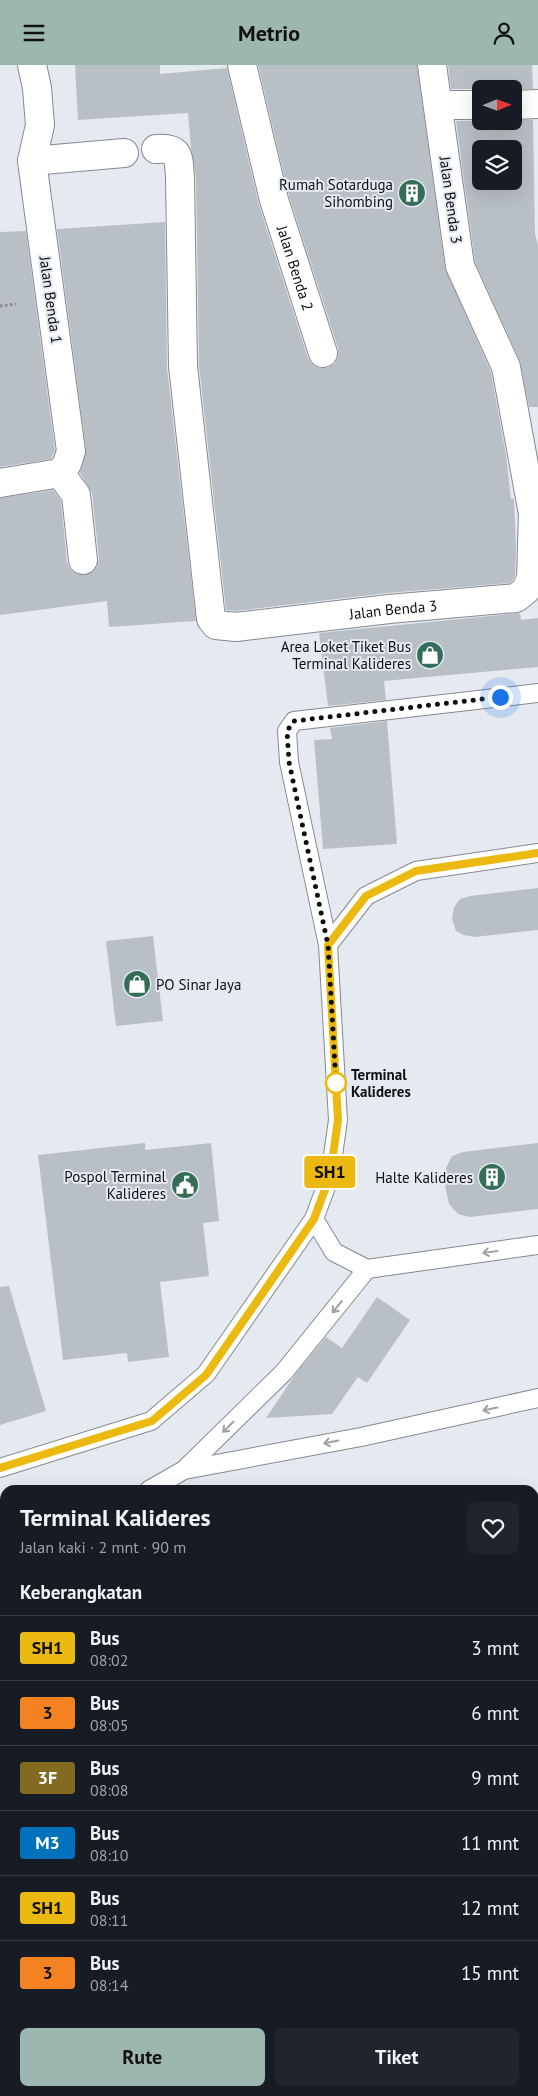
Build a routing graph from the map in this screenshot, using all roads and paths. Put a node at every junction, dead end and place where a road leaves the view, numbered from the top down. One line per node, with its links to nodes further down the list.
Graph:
1 (32, 65): 10 (street, Jalan Benda 1)
2 (242, 65): 11 (street, Jalan Benda 2)
3 (432, 65): 4 (street, Jalan Benda 3)
4 (438, 105): 5 (street); 15 (street, Jalan Benda 3)
5 (472, 105)
6 (522, 105): 7 (street)
7 (538, 105)
8 (156, 149): 15 (street, Jalan Benda 3)
9 (124, 153): 10 (street)
10 (32, 161): 12 (street, Jalan Benda 1)
11 (323, 353)
12 (60, 473): 13 (street); 14 (street)
13 (0, 483)
14 (83, 559)
15 (532, 590)
16 (538, 693): 18 (lane)
17 (538, 853): 18 (lane)
18 (328, 945): 19 (lane)
19 (314, 1219): 21 (lane); 23 (lane)
20 (538, 1245): 21 (lane, one-way to 21)
21 (367, 1269): 24 (lane, one-way to 24)
22 (538, 1398): 24 (lane, one-way to 24)
23 (0, 1468)
24 (184, 1470): 25 (lane)
25 (158, 1485)

